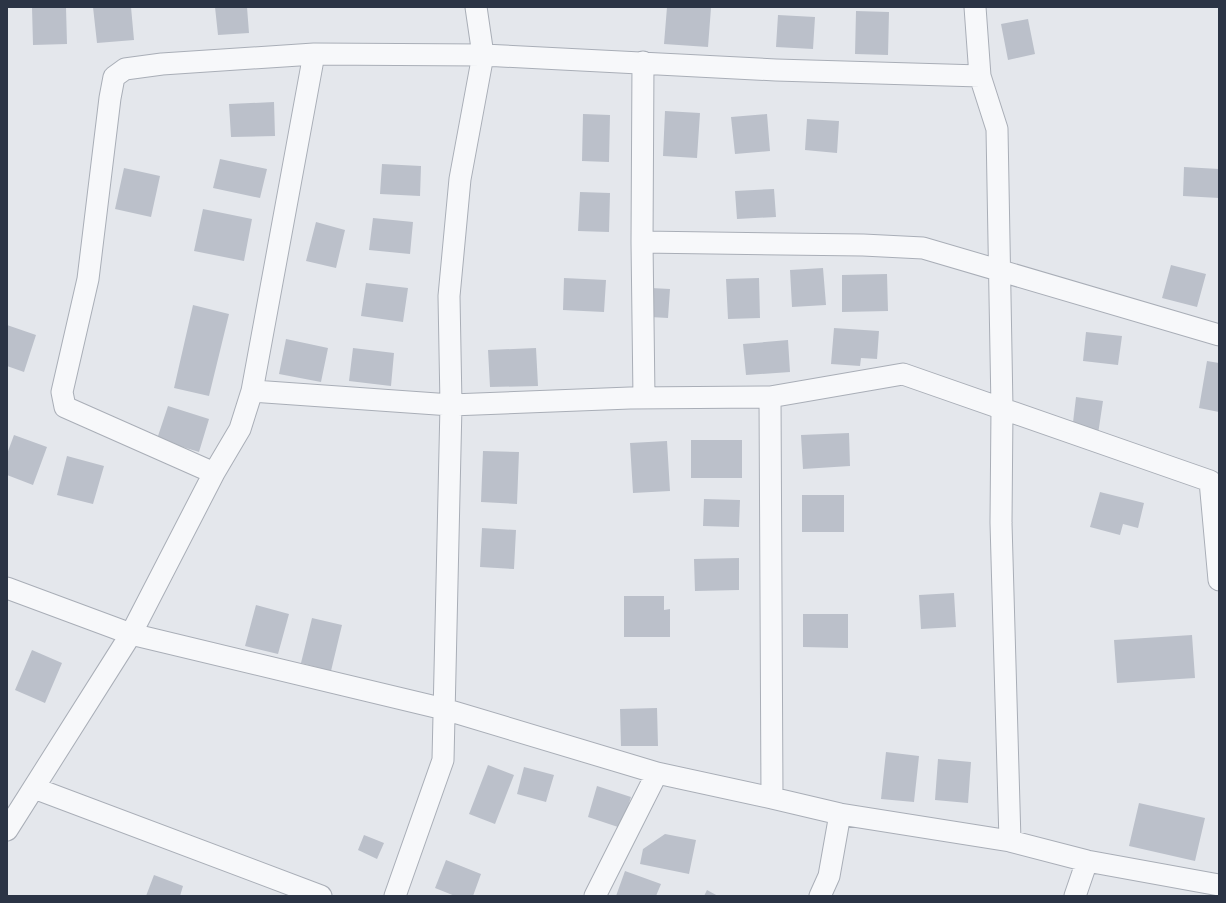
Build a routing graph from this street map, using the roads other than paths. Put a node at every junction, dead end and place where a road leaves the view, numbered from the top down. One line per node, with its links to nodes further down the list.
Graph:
1 (476, 7): 4 (street)
2 (975, 7): 6 (street)
3 (314, 54): 4 (street); 10 (street); 15 (street)
4 (483, 55): 5 (street); 13 (street)
5 (643, 62): 6 (street); 7 (street)
6 (980, 76): 8 (street)
7 (642, 242): 8 (street); 12 (street)
8 (999, 271): 9 (street); 14 (street)
9 (1219, 335)
10 (252, 390): 13 (street); 15 (street)
11 (770, 397): 12 (street); 14 (street); 22 (street)
12 (644, 398): 13 (street)
13 (451, 405): 19 (street)
14 (1002, 408): 16 (street); 25 (street)
15 (214, 473): 18 (street)
16 (1219, 580)
17 (7, 588): 18 (street)
18 (131, 634): 19 (street); 21 (street)
19 (444, 709): 20 (street); 29 (street)
20 (657, 773): 22 (street); 30 (street)
21 (34, 788): 24 (street); 28 (street)
22 (772, 798): 23 (street)
23 (840, 814): 25 (street); 31 (street)
24 (10, 818)
25 (1010, 841): 26 (street)
26 (1087, 861): 27 (street); 32 (street)
27 (1219, 885)
28 (321, 896)
29 (395, 896)
30 (595, 896)
31 (820, 896)
32 (1075, 896)

